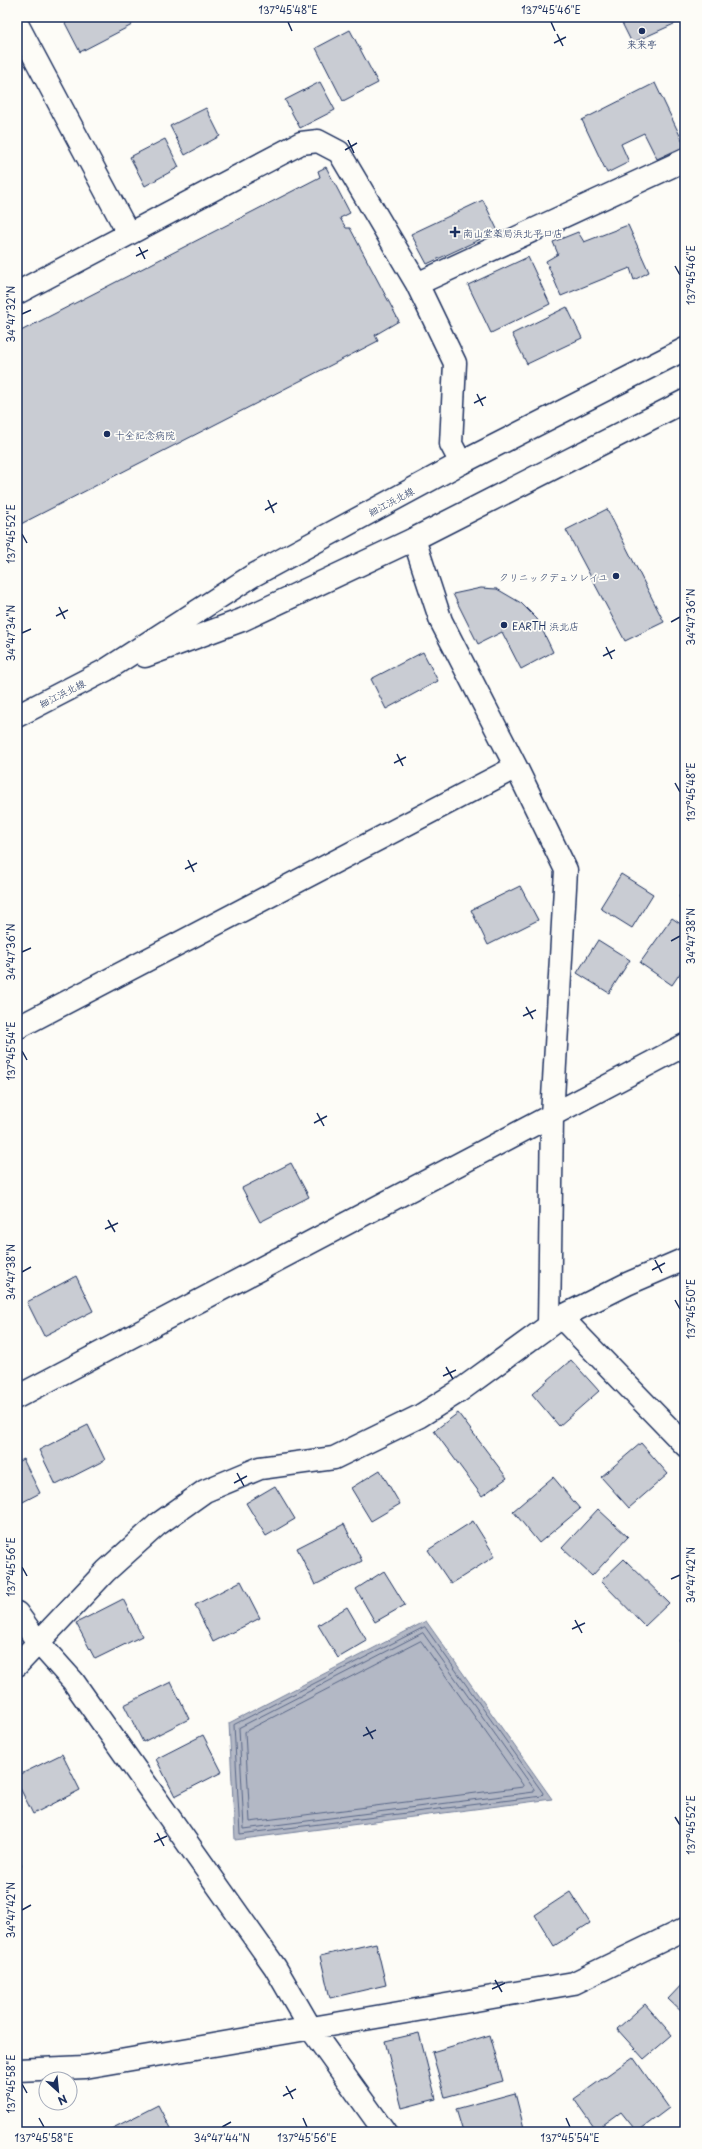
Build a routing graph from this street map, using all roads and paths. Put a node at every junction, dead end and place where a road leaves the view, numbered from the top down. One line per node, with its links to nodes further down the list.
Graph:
1 (17, 24): 3 (street)
2 (685, 160): 4 (street)
3 (128, 233): 4 (street); 5 (street)
4 (417, 284): 8 (street)
5 (17, 293)
6 (685, 349): 8 (street, 細江浜北線)
7 (685, 401): 9 (street, 細江浜北線)
8 (461, 463): 10 (street, 細江浜北線)
9 (414, 539): 10 (street, 細江浜北線); 12 (street)
10 (106, 670): 11 (street, 細江浜北線)
11 (17, 716)
12 (516, 767): 13 (street); 15 (street)
13 (17, 1028)
14 (685, 1045): 15 (street)
15 (552, 1116): 17 (street); 18 (street)
16 (685, 1259): 17 (street)
17 (555, 1320): 19 (street); 21 (street)
18 (17, 1397)
19 (685, 1445)
20 (17, 1613): 21 (street)
21 (38, 1642): 22 (street); 24 (street)
22 (17, 1665)
23 (685, 1929): 24 (street)
24 (311, 2029): 25 (street); 26 (street)
25 (17, 2070)
26 (385, 2132)

